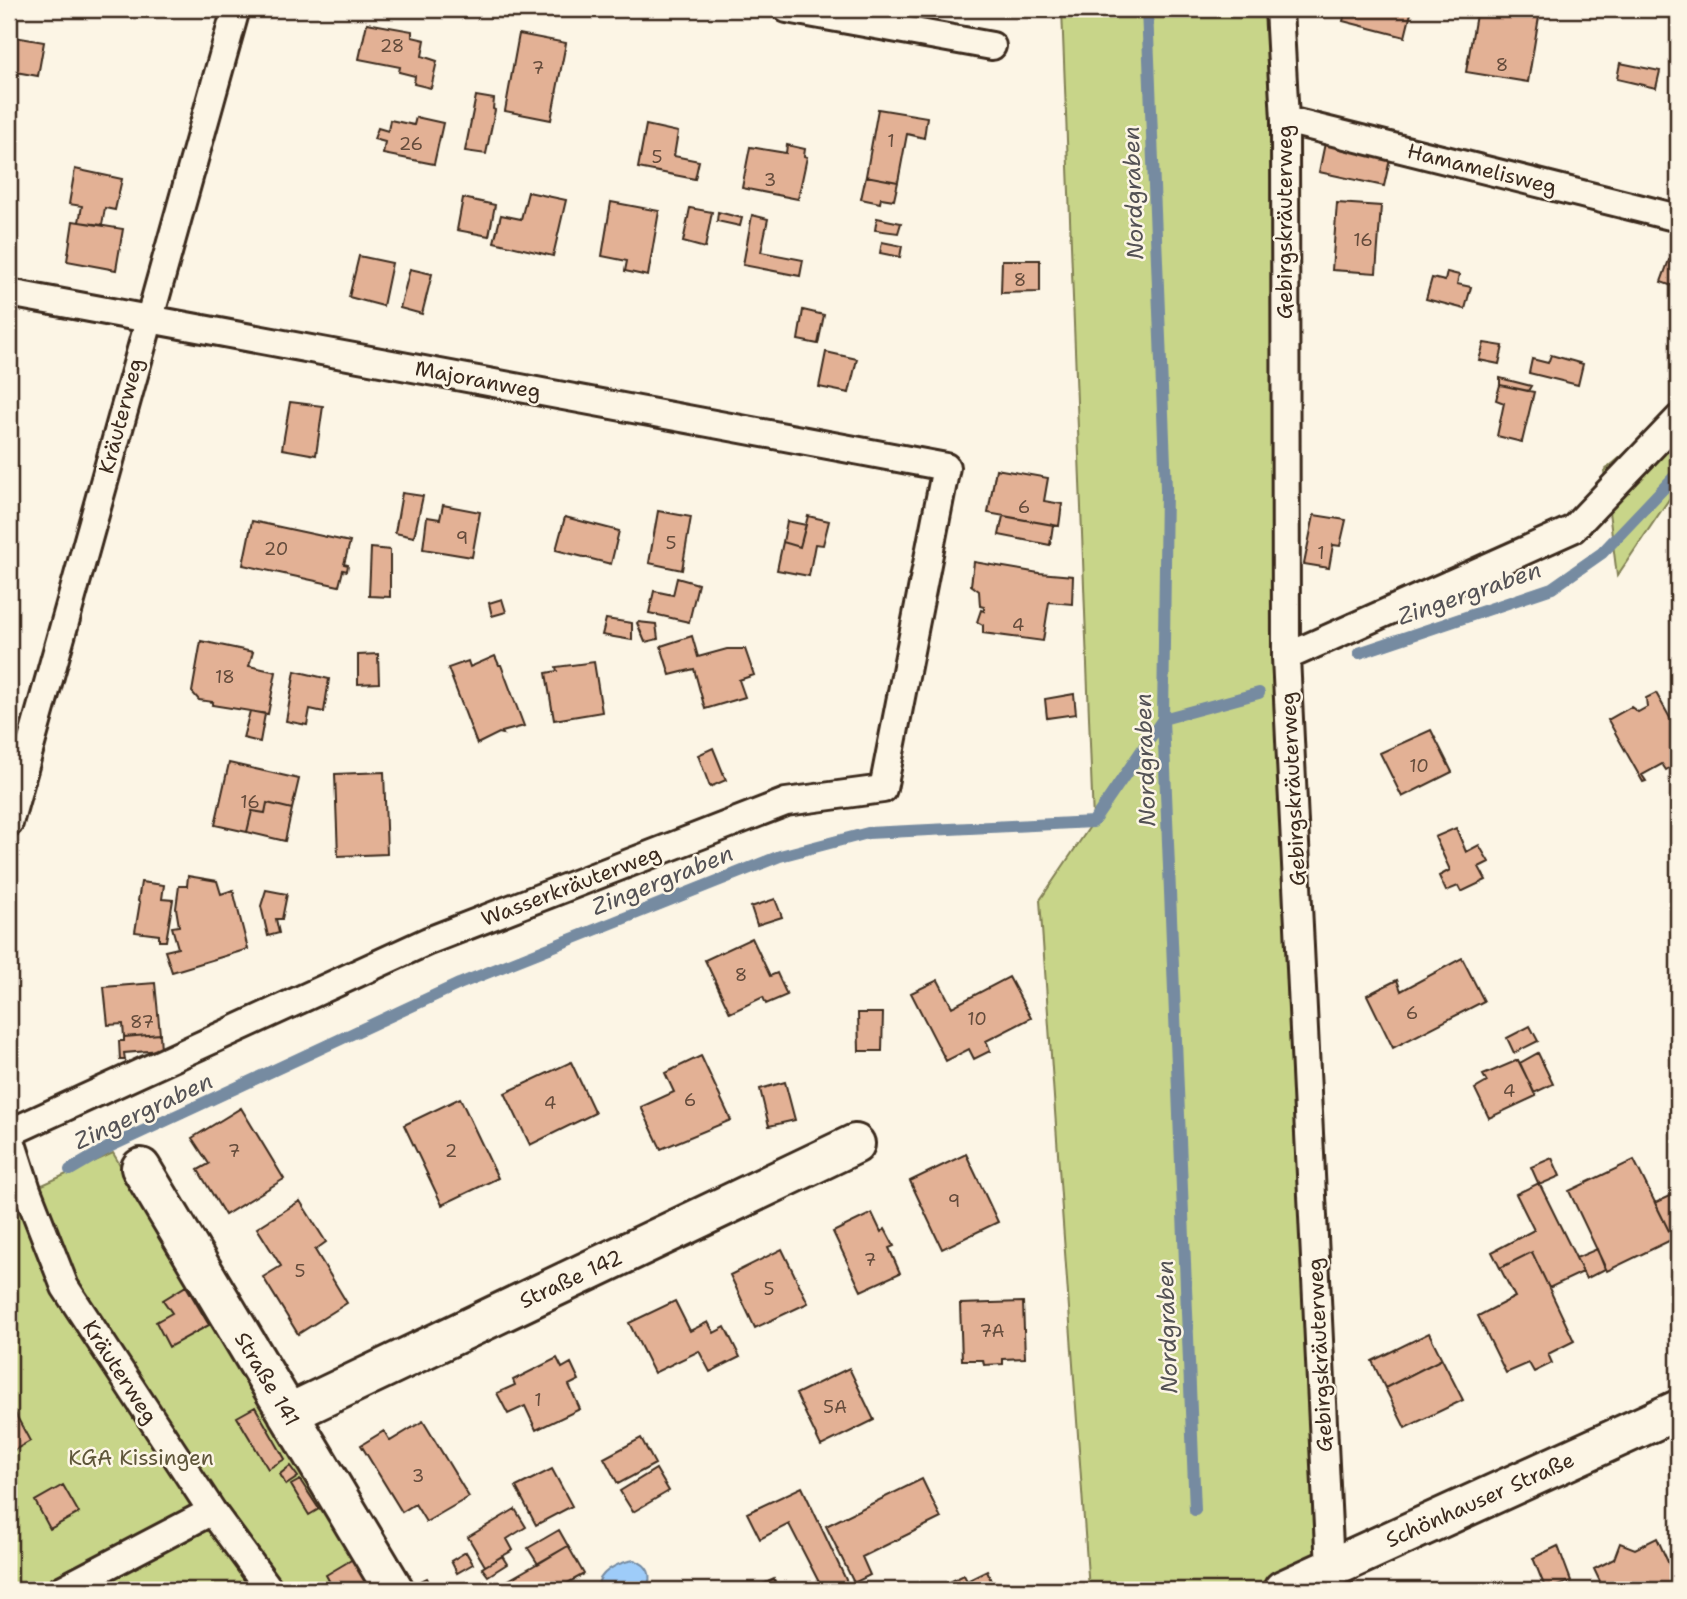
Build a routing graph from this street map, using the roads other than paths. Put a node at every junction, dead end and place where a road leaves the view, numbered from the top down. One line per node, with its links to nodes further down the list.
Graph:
1 (236, 9): 8 (lane, Kräuterweg)
2 (786, 9): 4 (lane)
3 (1279, 9): 5 (lane, Gebirgskräuterweg)
4 (992, 46)
5 (1285, 120): 6 (lane, Hamamelisweg); 11 (lane, Gebirgskräuterweg)
6 (1678, 218)
7 (9, 293): 8 (lane, Majoranweg)
8 (148, 318): 10 (lane, Majoranweg); 12 (lane, Kräuterweg)
9 (1678, 419): 11 (lane)
10 (946, 467): 13 (lane, Wasserkräuterweg)
11 (1286, 657): 19 (lane, Gebirgskräuterweg)
12 (9, 823)
13 (9, 1133): 18 (lane, Kräuterweg)
14 (855, 1144): 17 (street, Straße 142)
15 (141, 1168): 17 (street, Straße 141)
16 (1678, 1410): 19 (street, Schönhauser Straße)
17 (288, 1414): 22 (street, Straße 141)
18 (212, 1511): 20 (lane); 21 (lane, Kräuterweg)
19 (1331, 1579): 23 (street, Schönhauser Straße)
20 (61, 1590)
21 (270, 1590)
22 (394, 1590)
23 (1283, 1590)

